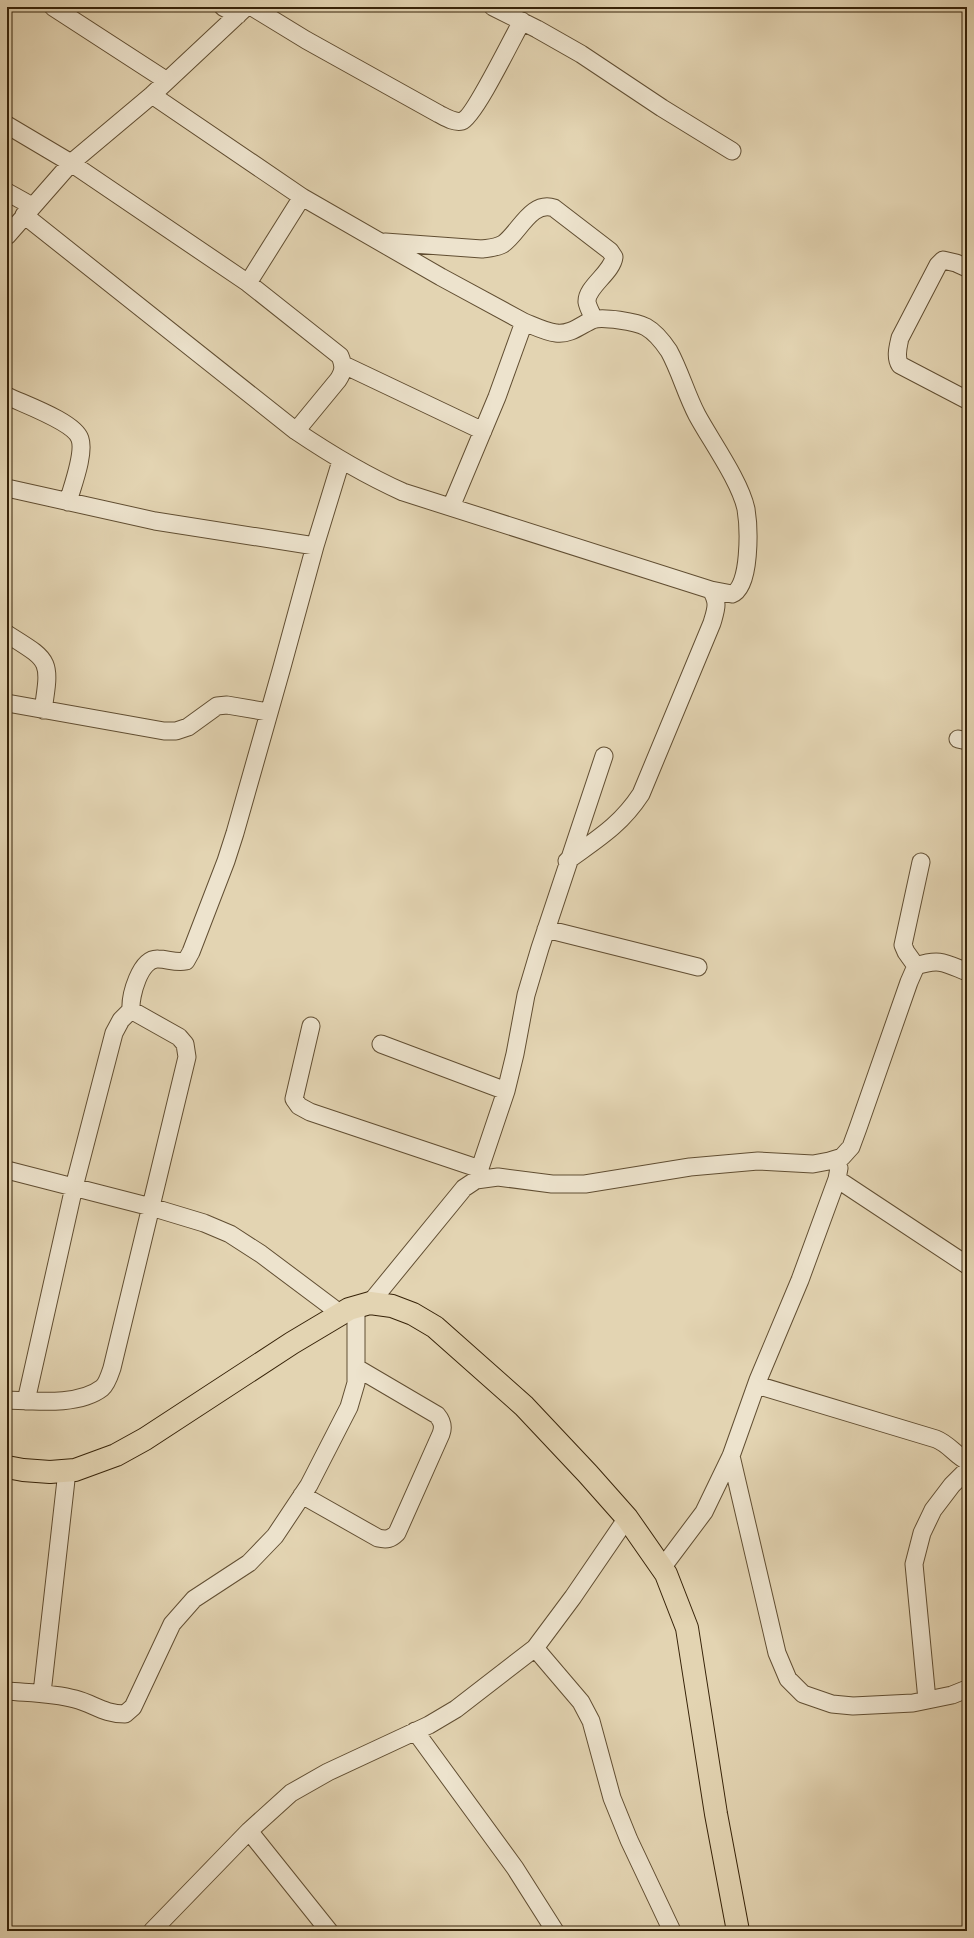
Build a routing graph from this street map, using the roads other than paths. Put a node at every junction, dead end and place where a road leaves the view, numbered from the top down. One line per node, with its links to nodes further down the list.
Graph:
1 (53, 7): 6 (street)
2 (223, 7): 4 (street)
3 (493, 7): 5 (street)
4 (246, 10): 5 (street); 6 (street)
5 (522, 21): 9 (street)
6 (167, 81): 7 (street)
7 (152, 95): 10 (street); 12 (street)
8 (7, 125): 10 (street)
9 (732, 150)
10 (72, 163): 13 (street); 17 (street)
11 (7, 192): 13 (street)
12 (302, 197): 15 (street); 17 (street)
13 (28, 210): 14 (street); 23 (street)
14 (7, 236)
15 (380, 242): 18 (street); 19 (street)
16 (967, 268): 22 (street)
17 (248, 283): 20 (street)
18 (594, 319): 19 (street); 30 (street)
19 (524, 322): 24 (street)
20 (344, 365): 23 (street); 24 (street)
21 (7, 396): 27 (street)
22 (967, 400)
23 (296, 431): 25 (street)
24 (483, 431): 28 (street)
25 (341, 461): 28 (street); 29 (street)
26 (7, 488): 27 (street)
27 (68, 502): 29 (street)
28 (451, 507): 30 (street)
29 (315, 546): 34 (street)
30 (711, 590): 36 (street)
31 (7, 634): 33 (street)
32 (7, 704): 33 (street)
33 (42, 710): 34 (street)
34 (268, 712): 42 (street)
35 (604, 756): 36 (street)
36 (567, 861): 38 (street)
37 (921, 862): 39 (street)
38 (546, 929): 40 (street); 45 (street)
39 (916, 966): 41 (street); 46 (street)
40 (698, 967)
41 (967, 972)
42 (131, 1010): 50 (street); 51 (street)
43 (311, 1026): 48 (street)
44 (381, 1044): 45 (street)
45 (506, 1091): 48 (street)
46 (842, 1157): 48 (street); 49 (street)
47 (7, 1170): 50 (street)
48 (478, 1174): 53 (street)
49 (836, 1179): 52 (street); 55 (street)
50 (74, 1187): 51 (street); 57 (street)
51 (152, 1207): 53 (street); 57 (street)
52 (967, 1265)
53 (356, 1308): 54 (street); 62 (highway); 64 (highway)
54 (357, 1368): 63 (street); 63 (street)
55 (757, 1385): 58 (street); 59 (street)
56 (7, 1400): 57 (street)
57 (26, 1401)
58 (731, 1456): 65 (street); 70 (street)
59 (967, 1461)
60 (7, 1467): 62 (highway)
61 (967, 1470): 70 (street)
62 (67, 1471): 69 (street)
63 (302, 1495): 69 (street)
64 (627, 1518): 65 (highway); 66 (street)
65 (662, 1568): 77 (highway)
66 (535, 1648): 71 (street); 76 (street)
67 (967, 1689): 70 (street)
68 (7, 1691): 69 (street)
69 (42, 1693)
70 (927, 1700)
71 (415, 1731): 72 (street); 75 (street)
72 (249, 1831): 73 (street); 74 (street)
73 (152, 1931)
74 (329, 1931)
75 (555, 1931)
76 (672, 1931)
77 (738, 1931)

